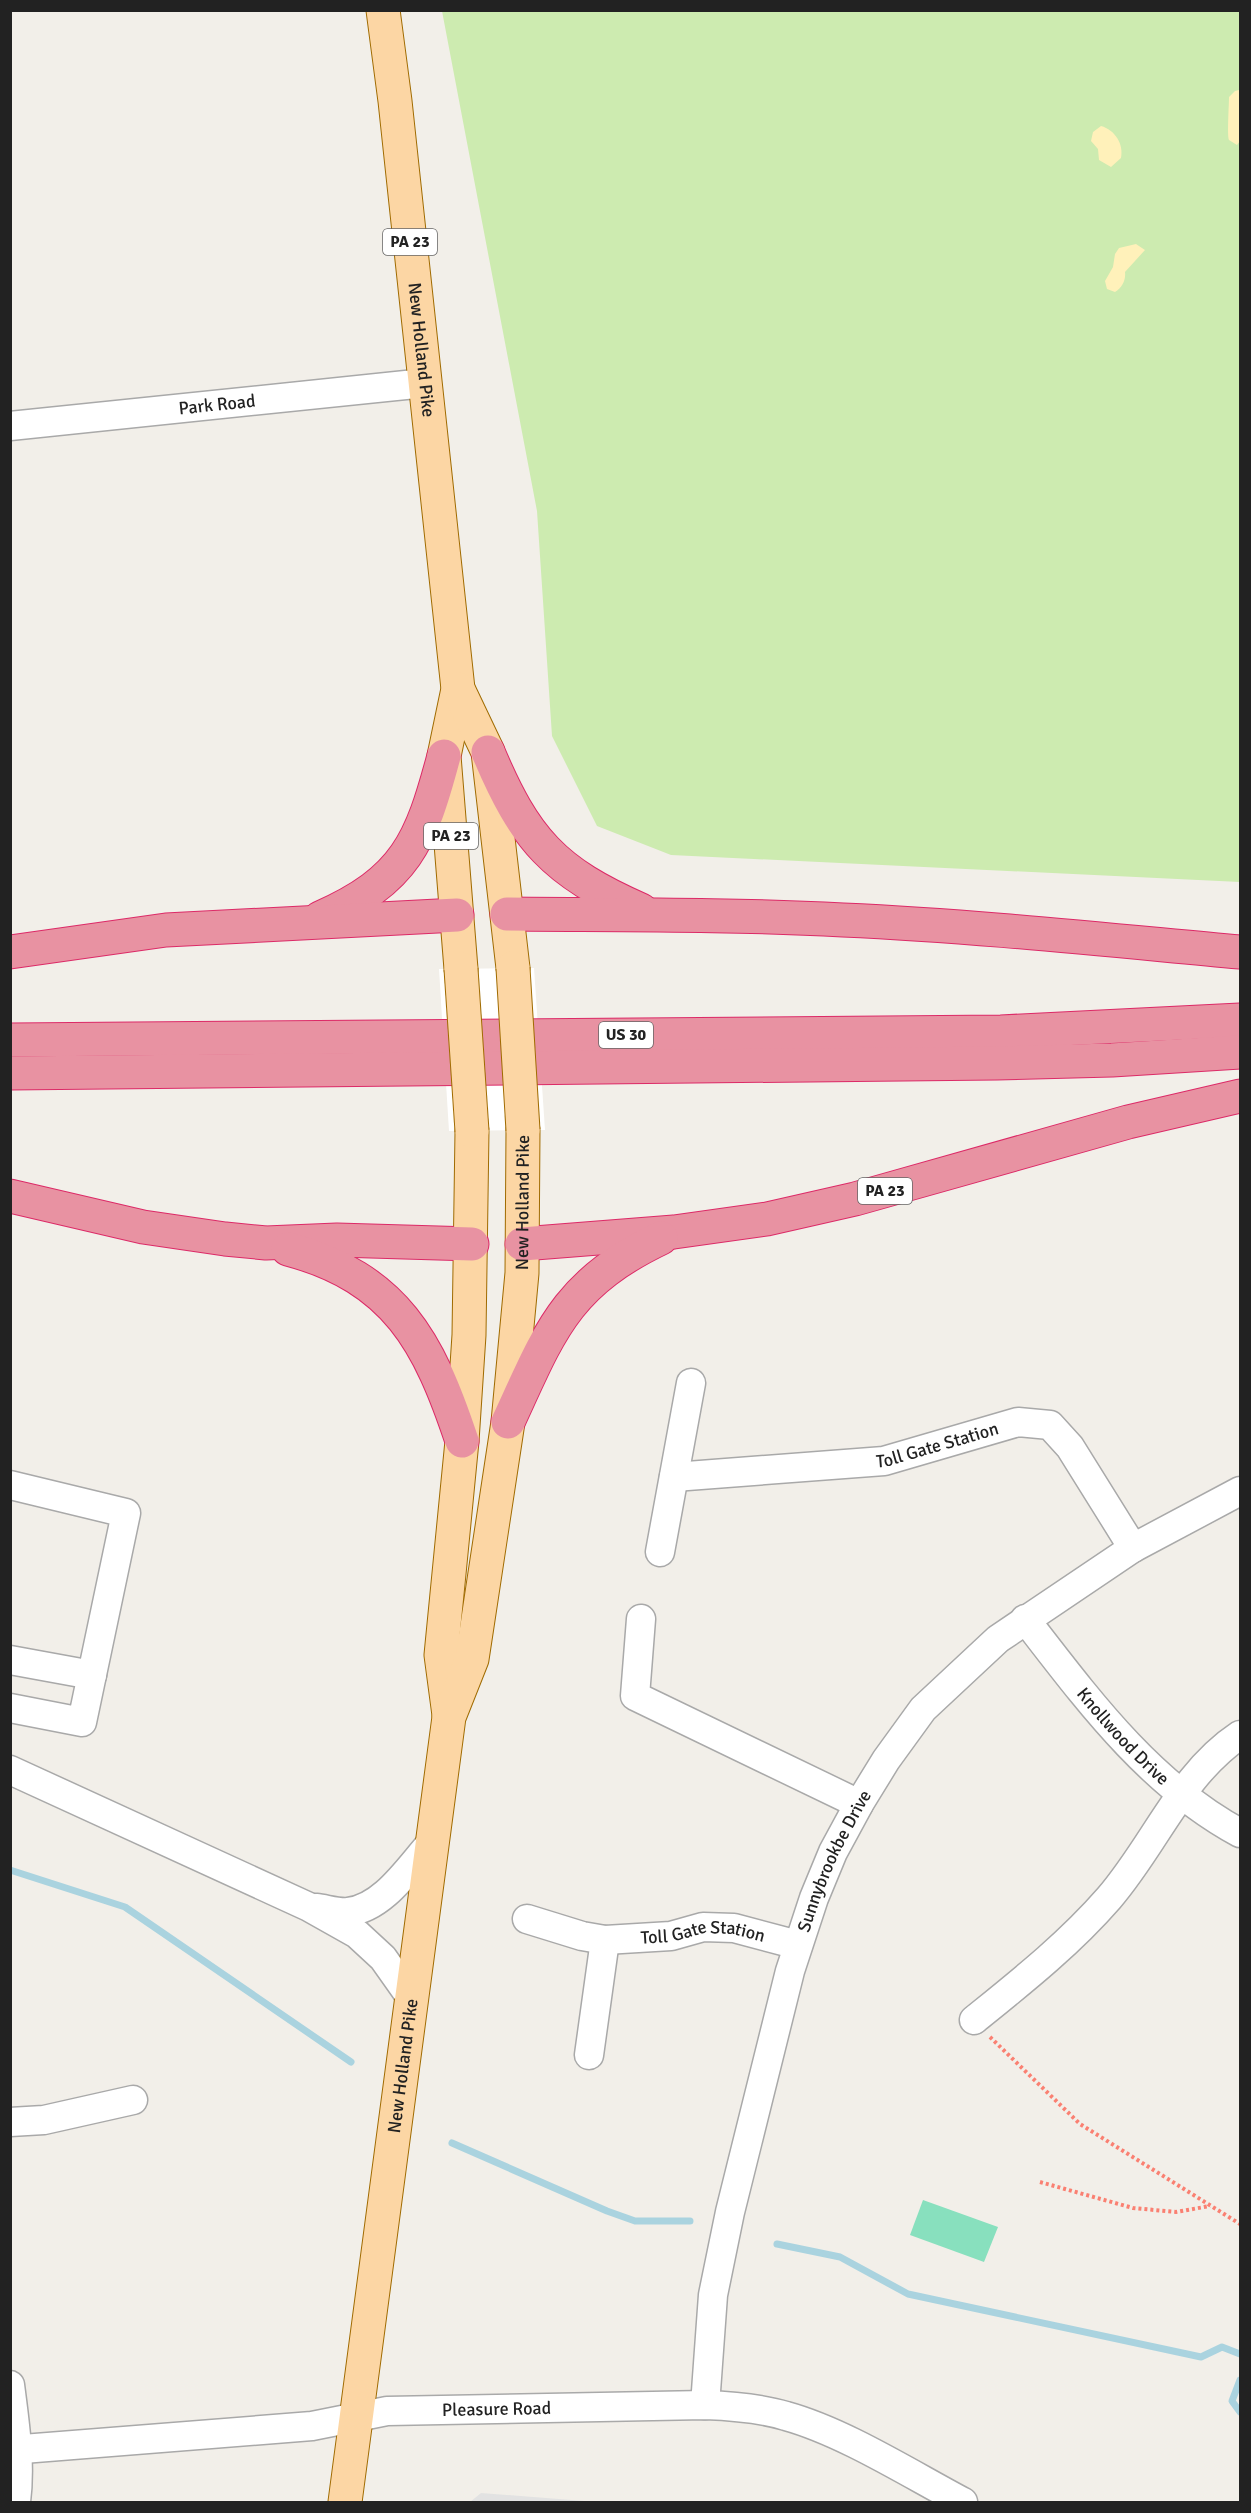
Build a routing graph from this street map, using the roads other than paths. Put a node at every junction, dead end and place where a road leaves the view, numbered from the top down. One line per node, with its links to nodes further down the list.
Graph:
1 (383, 10): 2 (main road, New Holland Pike / PA 23)
2 (425, 383): 3 (street, Park Road); 4 (main road, New Holland Pike / PA 23)
3 (10, 426)
4 (458, 689): 5 (main road, New Holland Pike / PA 23); 6 (main road, New Holland Pike / PA 23)
5 (488, 752): 7 (main road, New Holland Pike); 9 (highway, PA 23)
6 (444, 756): 8 (main road, New Holland Pike / PA 23); 10 (highway)
7 (507, 914): 8 (main road); 9 (highway); 22 (main road, New Holland Pike, bridge)
8 (457, 915): 10 (highway); 21 (main road, New Holland Pike / PA 23, bridge)
9 (651, 915): 12 (highway, PA 23)
10 (310, 922): 11 (highway)
11 (10, 952)
12 (1240, 952)
13 (1240, 1020): 14 (highway, US 30)
14 (10, 1040)
15 (1240, 1052): 16 (highway, US 30)
16 (10, 1073)
17 (1240, 1096): 19 (highway, PA 23)
18 (10, 1196): 20 (highway)
19 (674, 1232): 22 (highway, PA 23); 24 (highway)
20 (266, 1243): 21 (highway); 25 (highway)
21 (472, 1244): 22 (main road, PA 23); 25 (main road, New Holland Pike)
22 (522, 1244): 24 (main road, New Holland Pike)
23 (691, 1383): 26 (street)
24 (508, 1422): 36 (main road, New Holland Pike)
25 (462, 1441): 36 (main road, New Holland Pike)
26 (674, 1477): 29 (street, Toll Gate Station); 30 (street)
27 (10, 1485): 34 (street)
28 (1240, 1491): 29 (street, Sunnybrookbe Drive)
29 (1133, 1548): 32 (street, Sunnybrookbe Drive)
30 (660, 1552)
31 (641, 1619): 40 (street)
32 (1025, 1619): 39 (street, Knollwood Drive); 40 (street, Sunnybrookbe Drive)
33 (10, 1660): 34 (street)
34 (92, 1675): 35 (street)
35 (10, 1708)
36 (449, 1717): 42 (main road, New Holland Pike)
37 (1240, 1735): 39 (street)
38 (10, 1770): 43 (street)
39 (1182, 1793): 41 (street, Knollwood Drive); 48 (street)
40 (859, 1804): 46 (street, Sunnybrookbe Drive)
41 (1240, 1833)
42 (432, 1842): 43 (street); 47 (main road, New Holland Pike)
43 (309, 1907): 47 (street)
44 (527, 1919): 45 (street, Toll Gate Station)
45 (605, 1940): 46 (street, Toll Gate Station); 49 (street)
46 (798, 1945): 53 (street, Sunnybrookbe Drive)
47 (412, 1999): 54 (main road, New Holland Pike)
48 (974, 2020)
49 (589, 2055)
50 (133, 2100): 51 (street)
51 (10, 2122)
52 (10, 2385): 55 (street)
53 (705, 2405): 54 (street, Pleasure Road); 58 (street, Pleasure Road)
54 (356, 2417): 55 (street, Pleasure Road); 57 (main road, New Holland Pike)
55 (14, 2450): 56 (street)
56 (16, 2502)
57 (345, 2502)
58 (963, 2502)

